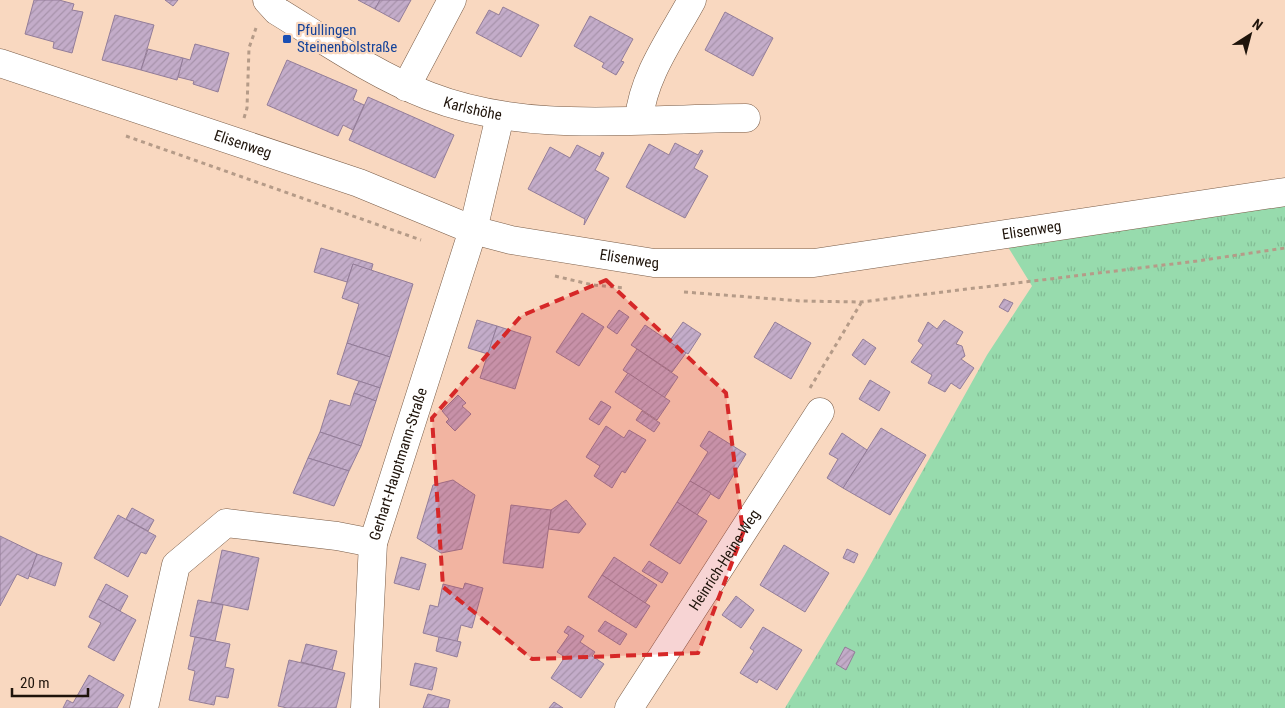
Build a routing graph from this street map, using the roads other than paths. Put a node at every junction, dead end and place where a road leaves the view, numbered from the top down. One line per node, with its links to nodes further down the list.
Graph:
1 (267, 0): 5 (street, Karlshöhe)
2 (452, 0): 5 (street)
3 (692, 0): 8 (street)
4 (0, 63): 10 (street, Elisenweg)
5 (406, 87): 6 (street, Karlshöhe)
6 (500, 116): 8 (street, Karlshöhe); 10 (street, Gerhart-Hauptmann-Straße)
7 (746, 118): 8 (street, Karlshöhe)
8 (639, 119)
9 (1285, 192): 10 (street, Elisenweg)
10 (473, 230): 12 (street, Gerhart-Hauptmann-Straße)
11 (820, 412): 15 (street, Heinrich-Heine-Weg)
12 (373, 543): 13 (street); 14 (street, Gerhart-Hauptmann-Straße)
13 (144, 708)
14 (365, 708)
15 (629, 708)

